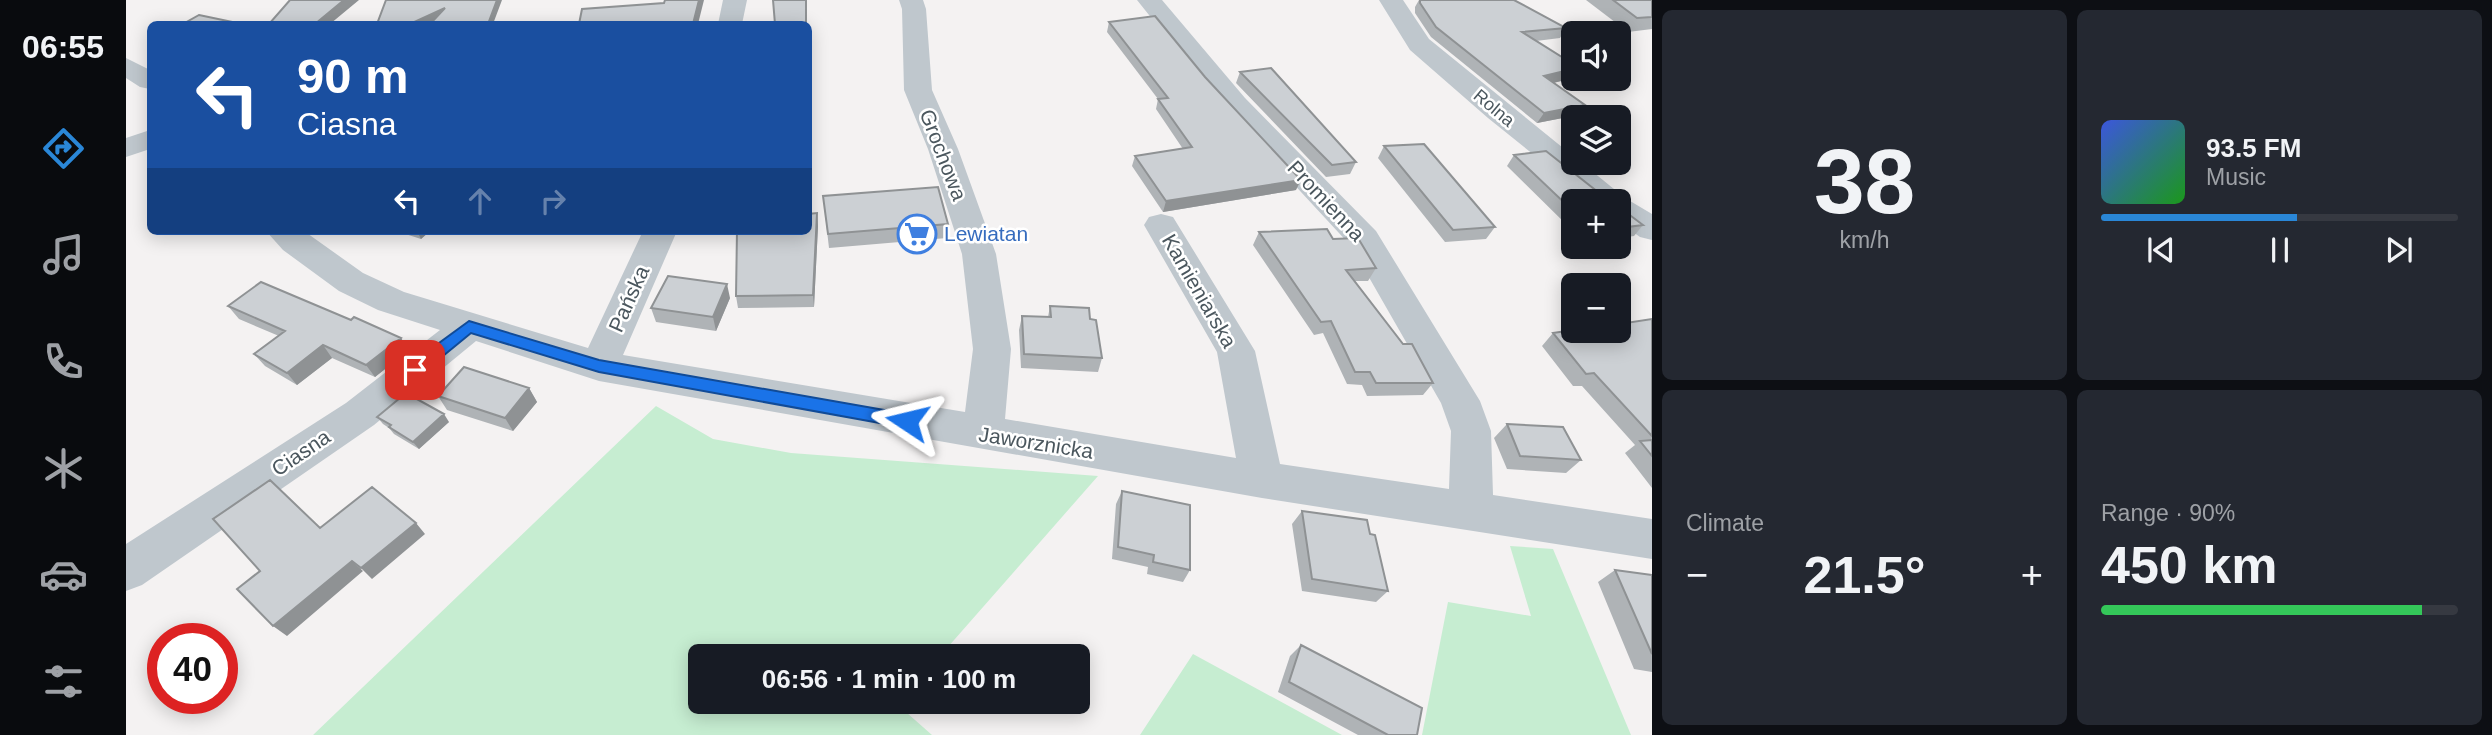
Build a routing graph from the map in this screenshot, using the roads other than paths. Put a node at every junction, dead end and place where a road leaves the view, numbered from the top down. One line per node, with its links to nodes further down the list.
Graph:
1 (735, 0): 5 (street)
2 (911, 0): 18 (street, Grochowa)
3 (1149, 0): 20 (street, Promienna)
4 (1391, 0): 10 (street, Rolna)
5 (731, 21)
6 (126, 66): 7 (street)
7 (147, 79)
8 (147, 140): 9 (street)
9 (126, 148)
10 (1596, 189)
11 (1631, 215): 13 (street)
12 (1161, 225): 19 (street, Kamieniarska)
13 (1652, 229)
14 (287, 235): 16 (street, Jaworznicka)
15 (658, 235): 17 (street, Pańska)
16 (469, 327): 17 (street, Jaworznicka); 22 (street, Ciasna)
17 (599, 366): 18 (street, Jaworznicka)
18 (984, 434): 19 (street, Jaworznicka)
19 (1262, 480): 20 (street, Jaworznicka)
20 (1471, 510): 21 (street, Jaworznicka)
21 (1652, 539)
22 (126, 570)

